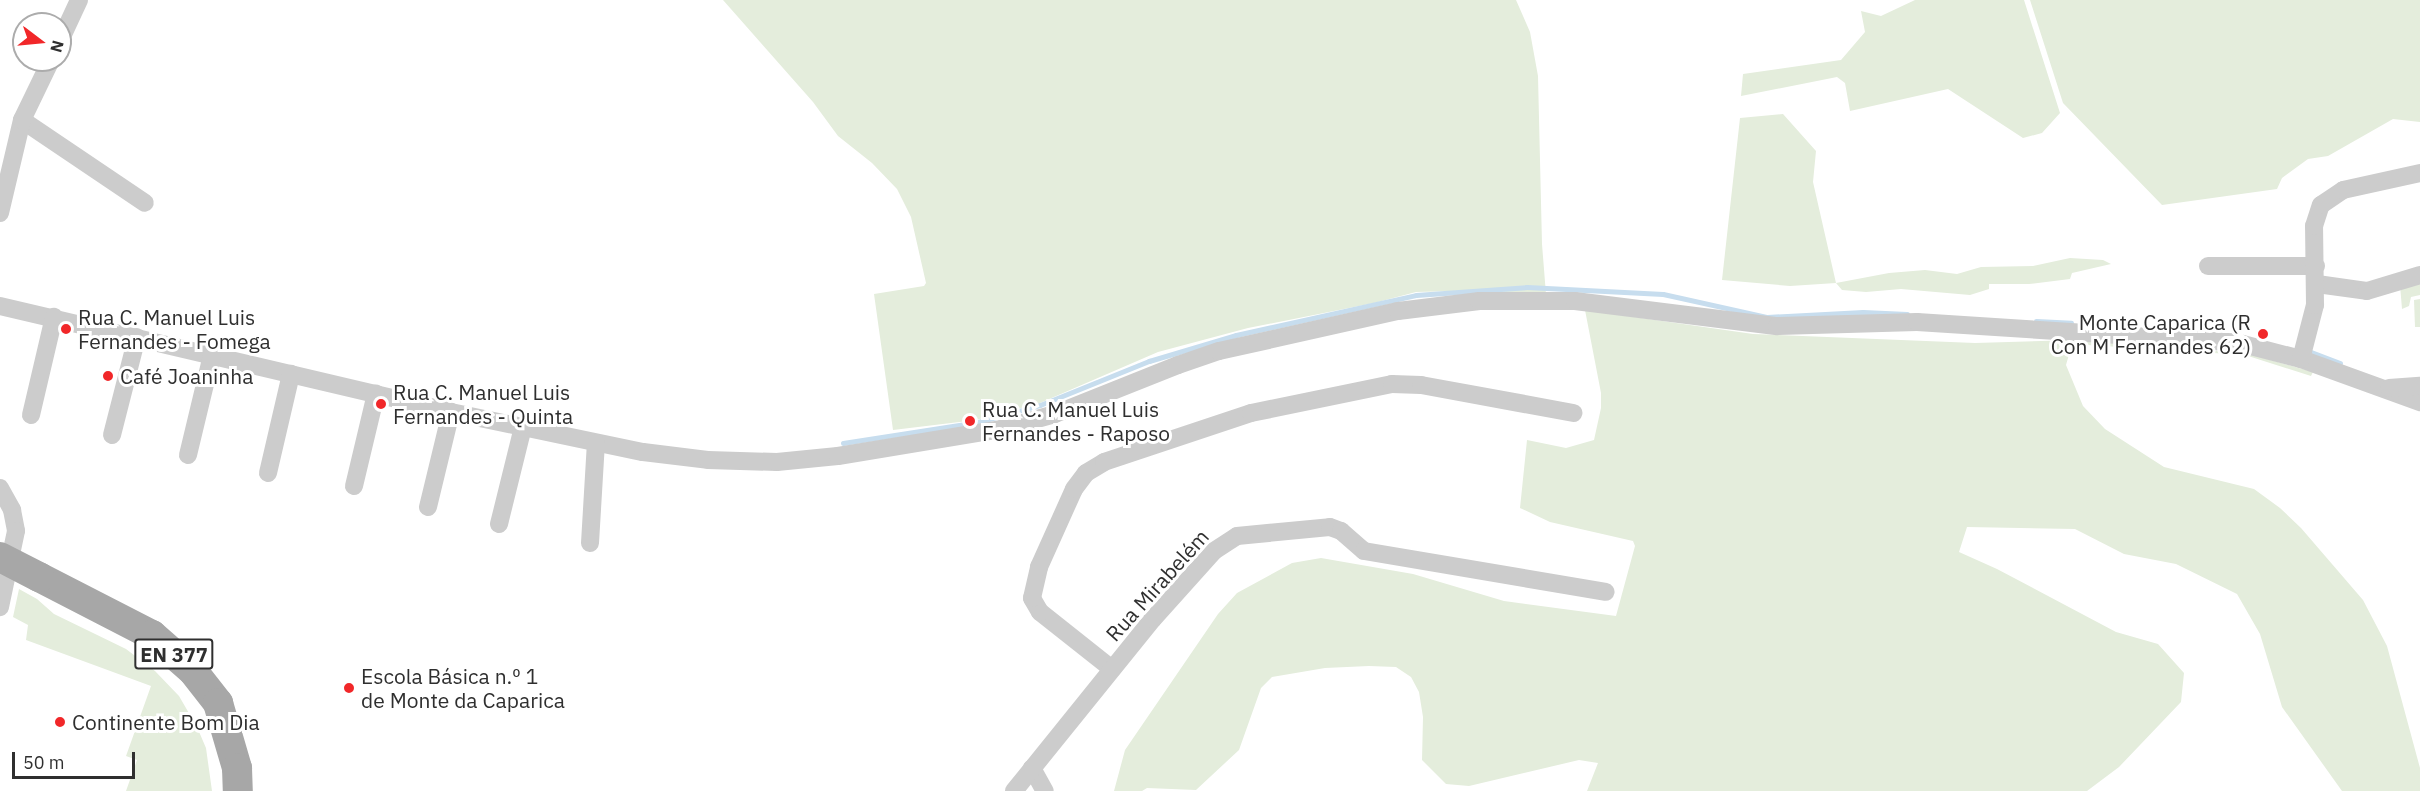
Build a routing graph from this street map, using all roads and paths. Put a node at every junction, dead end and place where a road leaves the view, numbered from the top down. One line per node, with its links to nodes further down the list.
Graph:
1 (79, 0): 2 (street)
2 (72, 15)
3 (45, 72): 4 (street)
4 (22, 120): 6 (street); 7 (street)
5 (2420, 173): 9 (street)
6 (145, 203)
7 (0, 213)
8 (2208, 266): 9 (street)
9 (2316, 266): 11 (street)
10 (2420, 275): 11 (street)
11 (2317, 284): 16 (street)
12 (0, 306): 13 (street)
13 (54, 317): 14 (street); 24 (street)
14 (137, 337): 15 (street); 26 (street)
15 (212, 355): 17 (street); 28 (street)
16 (2301, 359): 19 (street); 27 (street)
17 (291, 374): 20 (street); 29 (street)
18 (2420, 386): 19 (street)
19 (2381, 388): 21 (street)
20 (376, 394): 22 (street); 30 (street)
21 (2420, 402)
22 (450, 412): 25 (street); 32 (street)
23 (1572, 413): 38 (street)
24 (31, 415)
25 (523, 427): 27 (street); 33 (street)
26 (112, 435)
27 (596, 442): 34 (street)
28 (188, 455)
29 (267, 473)
30 (354, 486)
31 (0, 488): 37 (street)
32 (428, 507)
33 (500, 524)
34 (590, 543)
35 (0, 556): 40 (main road, EN 377, bridge)
36 (1606, 592): 38 (street, Rua Mirabelém)
37 (0, 607)
38 (1112, 669): 39 (street, Rua Mirabelém)
39 (1032, 768): 41 (street, Rua Mirabelém); 42 (street)
40 (238, 791)
41 (1014, 791)
42 (1045, 791)

